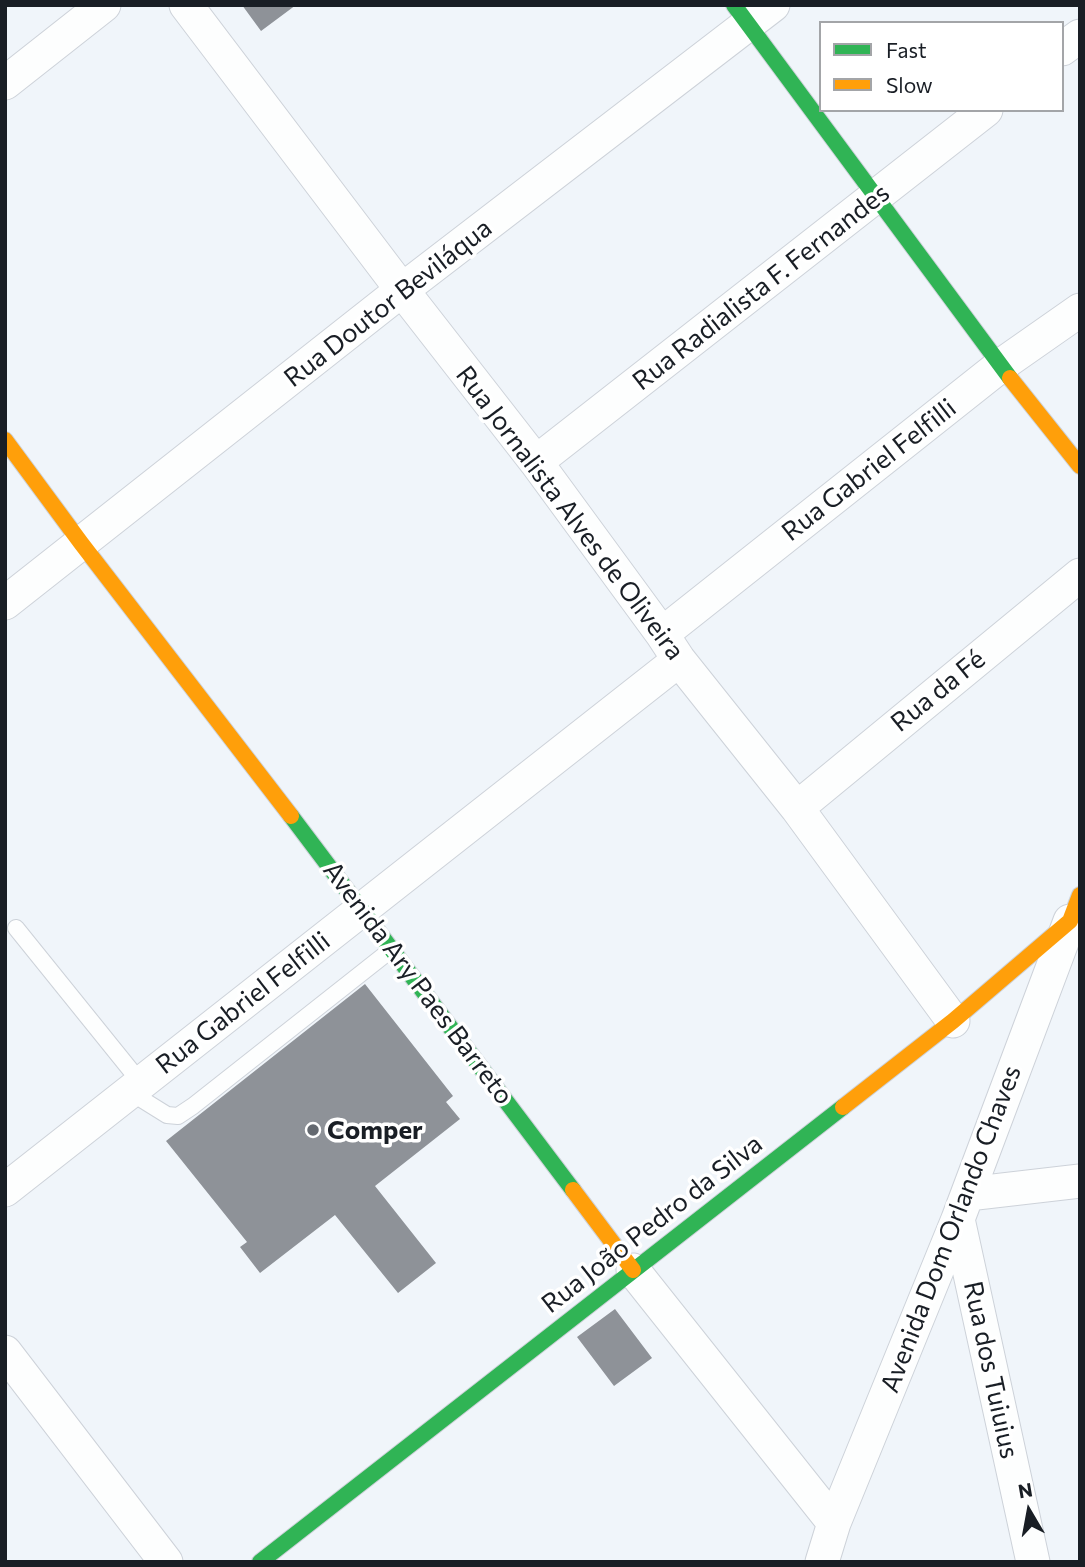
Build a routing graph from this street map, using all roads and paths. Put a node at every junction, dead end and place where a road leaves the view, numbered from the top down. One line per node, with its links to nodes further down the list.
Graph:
1 (104, 5): 6 (street)
2 (187, 5): 9 (street, Rua Jornalista Alves de Oliveira)
3 (752, 11): 8 (street); 9 (street, Rua Doutor Beviláqua)
4 (1080, 36): 5 (street)
5 (1064, 48)
6 (5, 83)
7 (982, 112): 8 (street, Rua Radialista F. Fernandes)
8 (875, 198): 11 (street); 13 (street, Rua Radialista F. Fernandes)
9 (402, 290): 13 (street, Rua Jornalista Alves de Oliveira); 15 (street, Rua Doutor Beviláqua)
10 (1080, 310): 11 (street, Rua Gabriel Felfilli)
11 (1000, 366): 14 (street); 18 (street, Rua Gabriel Felfilli)
12 (5, 440): 15 (street, Avenida Ary Paes Barreto)
13 (536, 462): 18 (street, Rua Jornalista Alves de Oliveira)
14 (1080, 466)
15 (81, 543): 17 (street, Rua Doutor Beviláqua); 21 (street, Avenida Ary Paes Barreto)
16 (1080, 575): 19 (street, Rua da Fé)
17 (5, 603)
18 (671, 647): 19 (street, Rua Jornalista Alves de Oliveira); 21 (street, Rua Gabriel Felfilli)
19 (797, 808): 24 (street, Rua Jornalista Alves de Oliveira)
20 (1075, 908): 24 (street, Rua João Pedro da Silva); 28 (street, Avenida Dom Orlando Chaves)
21 (362, 909): 23 (street, Avenida Ary Paes Barreto); 25 (street, Rua Gabriel Felfilli)
22 (16, 928): 25 (lane)
23 (393, 949): 25 (lane); 29 (street, Avenida Ary Paes Barreto)
24 (953, 1021): 29 (street, Rua João Pedro da Silva)
25 (135, 1087): 27 (street, Rua Gabriel Felfilli)
26 (1080, 1181): 28 (street)
27 (5, 1190)
28 (963, 1207): 31 (street, Avenida Dom Orlando Chaves); 35 (street, Rua dos Tuiuius)
29 (633, 1270): 31 (street, Avenida Ary Paes Barreto); 33 (street, Rua João Pedro da Silva)
30 (5, 1352): 32 (street)
31 (834, 1523): 34 (street, Avenida Dom Orlando Chaves)
32 (166, 1562)
33 (260, 1562)
34 (822, 1562)
35 (1033, 1562)

